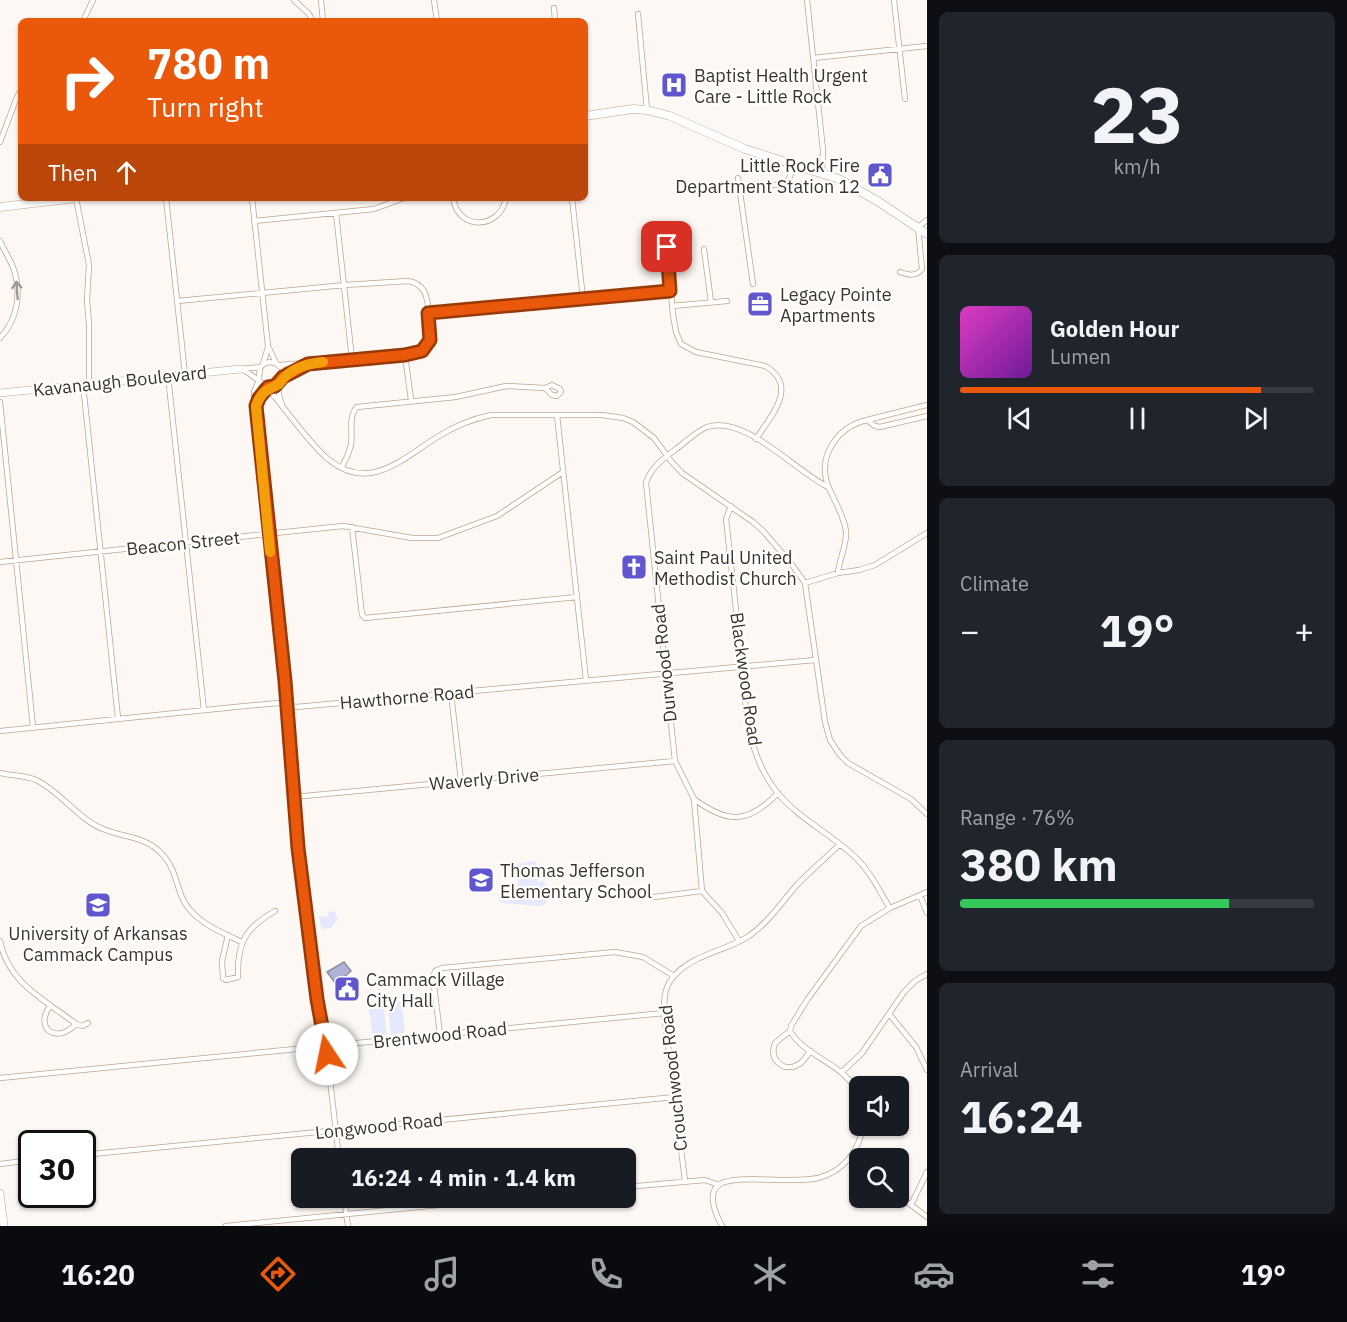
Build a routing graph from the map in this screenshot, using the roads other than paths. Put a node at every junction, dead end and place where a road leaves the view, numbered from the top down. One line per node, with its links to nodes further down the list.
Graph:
1 (93, 0): 9 (street)
2 (294, 0): 10 (street)
3 (321, 0): 11 (street)
4 (434, 0): 12 (street)
5 (807, 0): 16 (street)
6 (894, 0): 15 (street)
7 (554, 8): 13 (street)
8 (638, 14): 19 (street)
9 (84, 18)
10 (311, 18)
11 (323, 18)
12 (437, 18)
13 (555, 18)
14 (927, 46): 15 (street)
15 (899, 49): 16 (street); 18 (street)
16 (813, 58): 23 (street)
17 (18, 96): 21 (street)
18 (904, 99)
19 (647, 110): 20 (main road); 22 (main road)
20 (588, 116)
21 (0, 142)
22 (795, 164): 23 (main road); 25 (street)
23 (822, 172): 38 (main road)
24 (738, 178): 25 (street)
25 (740, 192): 45 (street)
26 (51, 201): 34 (main road)
27 (77, 201): 67 (street)
28 (166, 201): 49 (street)
29 (252, 201): 37 (street)
30 (396, 201): 35 (street)
31 (454, 201): 32 (street)
32 (505, 201)
33 (572, 201): 48 (street)
34 (0, 207)
35 (336, 213): 37 (street); 44 (street)
36 (927, 219): 38 (street)
37 (254, 220): 47 (street)
38 (918, 227): 39 (main road); 43 (street)
39 (927, 234)
40 (0, 241): 54 (street, one-way to 40)
41 (667, 247): 46 (street)
42 (704, 249): 51 (street)
43 (900, 272)
44 (345, 285): 47 (street); 53 (street); 57 (street)
45 (753, 285)
46 (670, 291): 48 (street); 52 (street)
47 (261, 293): 49 (street); 55 (street)
48 (583, 299): 53 (street)
49 (177, 301): 62 (street)
50 (727, 301): 51 (street)
51 (711, 302): 52 (street)
52 (672, 306): 79 (street)
53 (428, 313): 56 (street)
54 (0, 338)
55 (268, 345): 58 (street); 60 (street)
56 (405, 355): 57 (street); 71 (street)
57 (352, 359): 59 (street)
58 (277, 364): 59 (street); 60 (street); 64 (street)
59 (308, 364): 64 (street)
60 (262, 366): 61 (street); 65 (street)
61 (241, 369): 62 (street, Kavanaugh Boulevard); 65 (street)
62 (185, 374): 63 (street, Kavanaugh Boulevard)
63 (168, 376): 67 (street, Kavanaugh Boulevard); 88 (street)
64 (283, 377): 66 (street)
65 (259, 380): 68 (street); 75 (street)
66 (279, 383): 68 (street); 73 (street)
67 (86, 384): 70 (street, Kavanaugh Boulevard); 89 (street)
68 (269, 387): 73 (street); 75 (street)
69 (545, 388): 71 (street)
70 (0, 393)
71 (411, 400): 81 (street)
72 (0, 402): 90 (street)
73 (282, 405): 81 (street)
74 (927, 405): 78 (street)
75 (256, 406): 87 (street)
76 (557, 415): 80 (street); 81 (street); 82 (street)
77 (927, 416): 78 (street)
78 (867, 420): 83 (street)
79 (756, 439): 80 (street, Durwood Road); 83 (street, Durwood Road)
80 (667, 455): 84 (street); 97 (street, Durwood Road)
81 (342, 467)
82 (563, 472): 85 (street, Beacon Street); 94 (street)
83 (828, 487): 92 (street)
84 (731, 507): 93 (street); 96 (street, Blackwood Road)
85 (352, 527): 87 (street, Beacon Street); 94 (street)
86 (927, 533): 92 (street)
87 (268, 534): 88 (street, Beacon Street); 100 (street)
88 (185, 543): 89 (street, Beacon Street); 101 (street)
89 (100, 551): 90 (street, Beacon Street); 102 (street)
90 (16, 560): 91 (street, Beacon Street); 103 (street)
91 (0, 562)
92 (838, 573): 93 (street)
93 (805, 584): 95 (street)
94 (578, 597): 98 (street)
95 (815, 660): 96 (street, Hawthorne Road); 111 (street)
96 (742, 667): 97 (street, Hawthorne Road); 108 (street, Blackwood Road)
97 (666, 674): 98 (street, Hawthorne Road); 105 (street, Durwood Road)
98 (586, 680): 99 (street, Hawthorne Road)
99 (451, 693): 100 (street, Hawthorne Road); 107 (street)
100 (286, 706): 101 (street, Hawthorne Road); 109 (street)
101 (204, 710): 102 (street, Hawthorne Road)
102 (118, 718): 103 (street, Hawthorne Road)
103 (33, 727): 104 (street, Hawthorne Road)
104 (0, 731)
105 (675, 761): 107 (street, Waverly Drive); 110 (street, Durwood Road)
106 (0, 774): 120 (street)
107 (461, 781): 109 (street, Waverly Drive)
108 (778, 793): 110 (street); 112 (street, Blackwood Road)
109 (294, 796): 133 (street)
110 (694, 799): 113 (street, Durwood Road)
111 (927, 814)
112 (840, 844): 117 (street, Blackwood Road); 122 (street)
113 (702, 891): 116 (street); 122 (street)
114 (927, 892): 115 (street)
115 (920, 896): 117 (street); 119 (street)
116 (654, 897)
117 (890, 908): 131 (street)
118 (275, 911): 123 (street)
119 (927, 913)
120 (228, 935): 123 (street); 123 (street)
121 (0, 941): 126 (street)
122 (739, 941): 125 (street)
123 (242, 942)
124 (927, 974): 128 (street)
125 (674, 976): 127 (street, Crouchwood Road); 132 (street)
126 (50, 1006): 130 (street); 130 (street)
127 (664, 1013): 132 (street, Brentwood Road); 139 (street, Crouchwood Road)
128 (890, 1015): 135 (street); 136 (street)
129 (88, 1023): 130 (street)
130 (76, 1024)
131 (790, 1031): 134 (street); 134 (street)
132 (440, 1034): 133 (street, Brentwood Road)
133 (326, 1046): 137 (street, Brentwood Road); 140 (street)
134 (811, 1051): 136 (street)
135 (927, 1070)
136 (842, 1072): 138 (street)
137 (0, 1078)
138 (849, 1080)
139 (675, 1097): 140 (street, Longwood Road); 147 (street, Crouchwood Road)
140 (337, 1131): 141 (street); 142 (street, Longwood Road)
141 (338, 1148)
142 (96, 1154)
143 (849, 1158): 148 (street)
144 (18, 1162): 145 (street)
145 (0, 1164)
146 (927, 1172): 151 (street)
147 (685, 1181): 148 (street); 149 (street)
148 (719, 1185): 159 (street)
149 (636, 1186)
150 (0, 1193): 156 (street)
151 (911, 1205): 155 (street)
152 (345, 1208): 154 (street)
153 (414, 1208): 154 (street)
154 (346, 1215): 157 (street); 158 (street)
155 (927, 1217)
156 (4, 1226)
157 (225, 1226)
158 (348, 1226)
159 (722, 1226)

